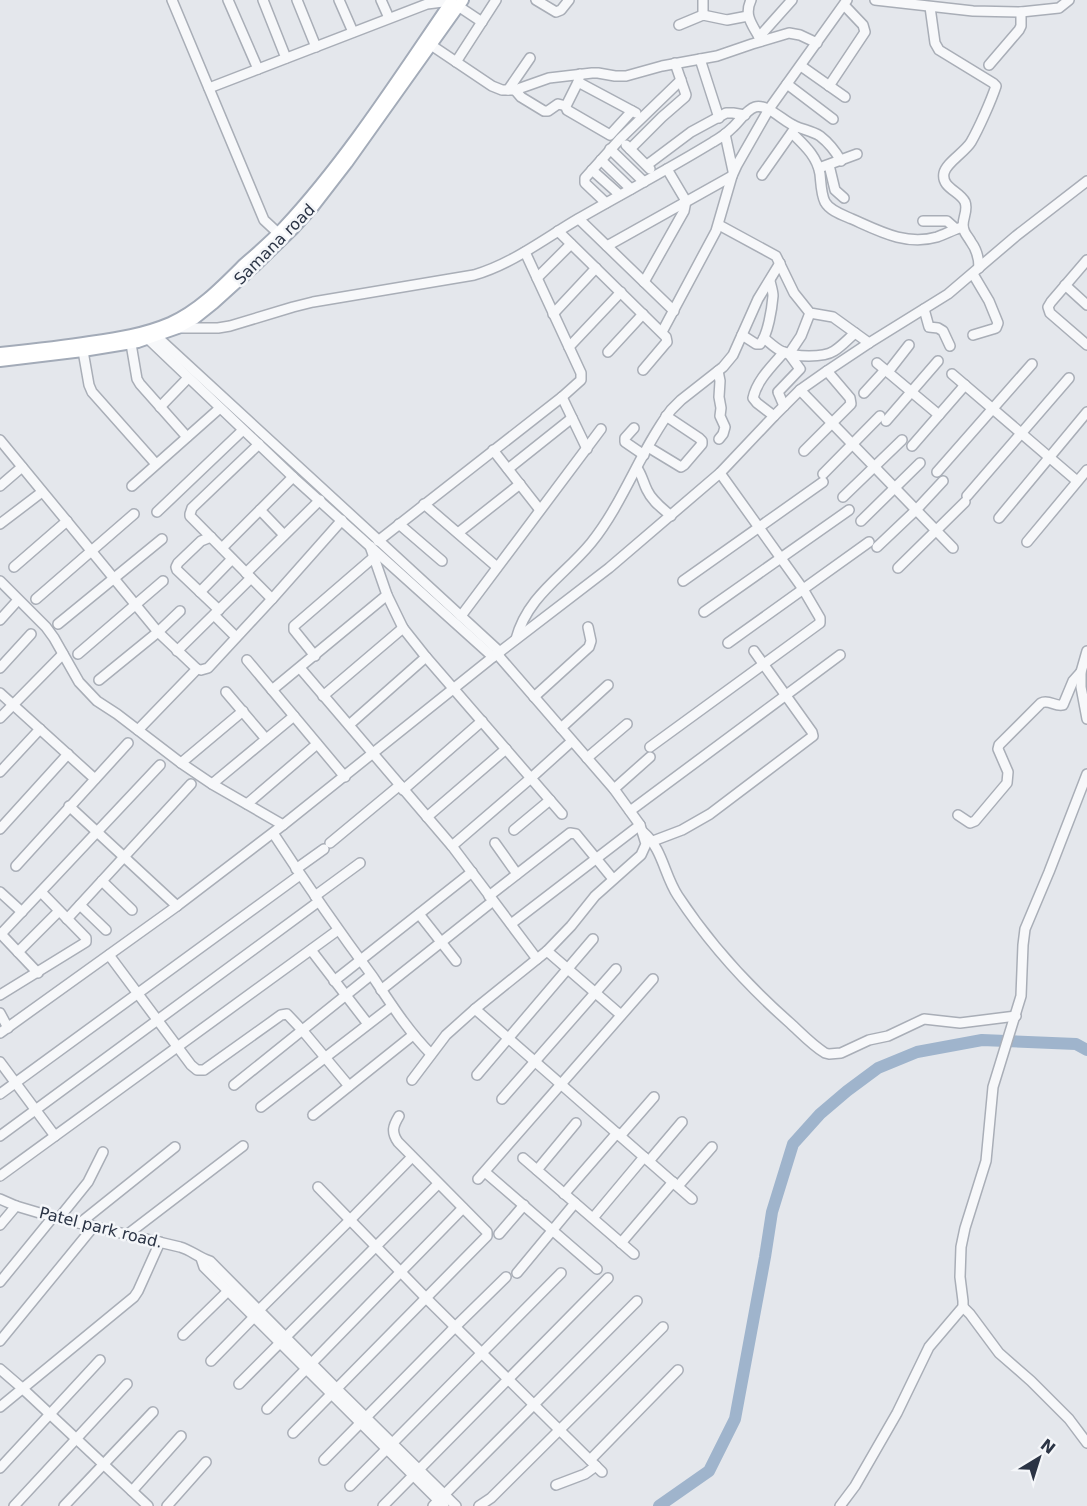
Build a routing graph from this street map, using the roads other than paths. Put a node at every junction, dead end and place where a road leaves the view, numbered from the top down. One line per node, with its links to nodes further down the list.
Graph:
1 (172, 0): 42 (street)
2 (228, 0): 37 (street)
3 (263, 0): 30 (street)
4 (297, 0): 29 (street)
5 (339, 0): 25 (street)
6 (381, 0): 22 (street)
7 (496, 0): 23 (street)
8 (536, 0): 9 (street)
9 (569, 0)
10 (703, 0): 20 (street)
11 (751, 0): 21 (street)
12 (792, 0): 26 (street)
13 (875, 0): 18 (street)
14 (1069, 0): 19 (street)
15 (456, 2): 17 (street); 23 (street); 28 (main road, Samana road); 80 (main road, Samana road)
16 (846, 2): 27 (street); 41 (street)
17 (421, 3): 22 (street)
18 (930, 7): 19 (street); 78 (street)
19 (1021, 12): 35 (street)
20 (703, 15): 21 (street); 24 (street)
21 (748, 16): 26 (street)
22 (389, 18): 25 (street)
23 (482, 22): 33 (street)
24 (680, 25)
25 (353, 32): 29 (street)
26 (760, 39): 27 (street); 32 (street)
27 (816, 43): 36 (street)
28 (431, 45): 33 (street); 99 (main road, Samana road)
29 (316, 46): 30 (street)
30 (286, 58): 37 (street)
31 (530, 58): 43 (street)
32 (700, 59): 34 (street); 50 (street)
33 (456, 62): 43 (street)
34 (675, 63): 38 (street); 39 (street)
35 (989, 65)
36 (801, 66): 40 (street); 41 (street)
37 (258, 69): 42 (street)
38 (579, 78): 43 (street); 45 (street); 47 (street)
39 (681, 80): 49 (street); 56 (street)
40 (788, 84): 46 (street); 51 (street)
41 (829, 86): 44 (street)
42 (209, 88): 80 (street)
43 (512, 90): 45 (street)
44 (845, 97)
45 (566, 106): 47 (street)
46 (769, 110): 48 (street); 52 (street); 65 (street)
47 (632, 111): 49 (street)
48 (746, 114): 50 (street); 53 (street)
49 (642, 116): 54 (street)
50 (719, 118): 60 (street)
51 (832, 119)
52 (794, 130): 59 (street); 62 (street); 67 (street)
53 (725, 134): 63 (street); 65 (street)
54 (620, 139): 55 (street); 56 (street)
55 (610, 149): 58 (street); 69 (street)
56 (630, 149): 60 (street)
57 (857, 154): 59 (street)
58 (601, 160): 64 (street); 70 (street)
59 (841, 161): 61 (street)
60 (647, 165): 66 (street)
61 (829, 165): 62 (street); 72 (street)
62 (819, 168): 78 (street)
63 (667, 169): 66 (street); 73 (street)
64 (592, 170): 71 (street); 74 (street)
65 (732, 174): 73 (street); 77 (street)
66 (656, 175): 69 (street)
67 (762, 175)
68 (1087, 181): 87 (street)
69 (644, 182): 70 (street)
70 (631, 189): 71 (street)
71 (620, 195): 74 (street)
72 (844, 198)
73 (686, 201): 82 (street); 90 (street)
74 (606, 203): 75 (street)
75 (579, 219): 79 (street); 82 (street)
76 (924, 221): 78 (street)
77 (719, 225): 84 (street); 95 (street)
78 (959, 228): 87 (street)
79 (558, 231): 81 (street); 83 (street)
80 (278, 233): 103 (main road, Samana road)
81 (572, 244): 86 (street); 88 (street)
82 (607, 246): 90 (street)
83 (525, 252): 88 (street); 99 (street)
84 (780, 263): 89 (street); 96 (street)
85 (1086, 263): 91 (street)
86 (596, 268): 92 (street); 97 (street)
87 (976, 271): 94 (street); 102 (street)
88 (537, 278): 97 (street)
89 (770, 281): 104 (street); 105 (street)
90 (644, 282): 95 (street)
91 (1065, 285): 93 (street); 109 (street)
92 (621, 292): 98 (street); 111 (street)
93 (1087, 305)
94 (924, 309): 107 (street); 110 (street)
95 (674, 311): 100 (street)
96 (810, 313): 101 (street); 115 (street)
97 (553, 314): 111 (street)
98 (644, 314): 100 (street); 113 (street)
99 (178, 328): 103 (main road, Samana road)
100 (662, 332): 120 (street)
101 (855, 333): 107 (street); 115 (street)
102 (973, 334)
103 (149, 335): 106 (main road, Samana road); 124 (street); 199 (street)
104 (742, 335): 105 (street); 121 (street)
105 (764, 338): 115 (street)
106 (131, 340): 112 (main road, Samana road); 114 (main road, Samana road); 132 (street)
107 (869, 343): 122 (street)
108 (909, 345): 119 (street)
109 (1087, 345)
110 (950, 346)
111 (569, 347): 130 (street)
112 (83, 351): 116 (main road, Samana road); 158 (street)
113 (608, 352)
114 (0, 353)
115 (786, 353): 131 (street); 138 (street)
116 (0, 361)
117 (938, 361): 128 (street)
118 (1032, 364): 134 (street)
119 (883, 368): 128 (street); 129 (street)
120 (643, 370)
121 (718, 371): 137 (street); 146 (street)
122 (827, 371): 127 (street); 140 (street)
123 (952, 374): 126 (street)
124 (188, 378): 132 (street); 133 (street)
125 (1069, 378): 144 (street)
126 (966, 386): 134 (street); 136 (street)
127 (800, 390): 131 (street); 140 (street)
128 (911, 392): 136 (street); 150 (street)
129 (864, 393)
130 (562, 397): 139 (street); 153 (street)
131 (784, 406): 138 (street)
132 (160, 407): 145 (street)
133 (220, 408): 143 (street); 145 (street)
134 (992, 408): 144 (street); 164 (street)
135 (1087, 412): 156 (street)
136 (939, 415): 151 (street)
137 (666, 416): 154 (street); 154 (street)
138 (774, 416): 165 (street)
139 (572, 418): 152 (street); 162 (street)
140 (832, 423): 150 (street); 155 (street)
141 (634, 428): 154 (street)
142 (602, 429): 152 (street)
143 (243, 430): 149 (street); 174 (street)
144 (1021, 433): 156 (street); 193 (street)
145 (187, 437): 158 (street)
146 (719, 439)
147 (0, 440): 159 (street)
148 (902, 440): 160 (street)
149 (259, 444): 166 (street); 178 (street)
150 (853, 445): 160 (street); 192 (street)
151 (912, 446)
152 (587, 449): 180 (street)
153 (493, 450): 162 (street); 177 (street)
154 (646, 451): 161 (street)
155 (804, 451)
156 (1049, 456): 167 (street); 186 (street)
157 (920, 463): 172 (street)
158 (156, 464): 171 (street)
159 (22, 467): 170 (street); 173 (street)
160 (874, 467): 172 (street); 175 (street)
161 (637, 468): 185 (street); 233 (street)
162 (508, 469): 169 (street)
163 (1087, 470): 167 (street)
164 (937, 472)
165 (720, 473): 185 (street); 192 (street)
166 (293, 477): 176 (street); 179 (street)
167 (1077, 481): 198 (street)
168 (943, 482): 182 (street)
169 (520, 484): 180 (street); 194 (street)
170 (0, 486)
171 (132, 486)
172 (895, 488): 182 (street); 189 (street)
173 (42, 492): 188 (street); 190 (street)
174 (178, 492): 178 (street); 183 (street)
175 (843, 497)
176 (320, 500): 187 (street); 195 (street)
177 (424, 504): 191 (street); 194 (street)
178 (192, 508): 196 (street)
179 (260, 510): 195 (street); 200 (street)
180 (540, 510): 208 (street)
181 (849, 510): 205 (street)
182 (916, 510): 193 (street); 215 (street)
183 (158, 512)
184 (134, 514): 202 (street)
185 (671, 516): 233 (street)
186 (999, 518)
187 (342, 520): 199 (street); 219 (street)
188 (67, 521): 202 (street); 207 (street)
189 (861, 521)
190 (0, 524)
191 (399, 524): 199 (street); 206 (street)
192 (759, 528): 205 (street); 214 (street)
193 (936, 531): 201 (street); 209 (street)
194 (458, 533): 208 (street)
195 (284, 535): 210 (street)
196 (211, 537): 200 (street); 216 (street)
197 (162, 539): 211 (street)
198 (1026, 542)
199 (374, 543): 203 (street); 225 (street); 240 (street)
200 (222, 548): 204 (street)
201 (953, 548)
202 (91, 550): 211 (street); 218 (street)
203 (374, 556): 217 (street); 242 (street)
204 (232, 559): 210 (street); 216 (street)
205 (781, 559): 215 (street); 224 (street)
206 (442, 561)
207 (14, 567)
208 (497, 567): 225 (street)
209 (898, 568)
210 (249, 576): 219 (street); 223 (street)
211 (114, 578): 221 (street); 227 (street)
212 (0, 581): 220 (street)
213 (163, 581): 221 (street)
214 (683, 581)
215 (803, 590): 234 (street); 245 (street)
216 (200, 591): 223 (street)
217 (387, 595): 229 (street); 242 (street)
218 (36, 599)
219 (272, 599): 232 (street)
220 (18, 600): 226 (street); 238 (street)
221 (135, 604): 230 (street); 239 (street)
222 (180, 611): 230 (street)
223 (216, 612): 232 (street); 235 (street)
224 (704, 612)
225 (460, 616): 240 (street)
226 (0, 620)
227 (58, 624)
228 (588, 627): 258 (street)
229 (404, 628): 243 (street); 257 (street)
230 (158, 632): 235 (street); 250 (street)
231 (31, 634): 246 (street)
232 (236, 638): 248 (street)
233 (516, 640): 240 (street)
234 (728, 643)
235 (177, 651): 248 (street)
236 (754, 651): 245 (street)
237 (1087, 651): 249 (street)
238 (63, 654): 259 (street); 269 (street)
239 (78, 654)
240 (497, 654): 252 (street); 258 (street)
241 (840, 655): 256 (street)
242 (315, 656): 247 (street)
243 (426, 657): 252 (street); 266 (street)
244 (247, 660): 253 (street)
245 (764, 665): 256 (street); 288 (street)
246 (0, 668)
247 (300, 668): 253 (street); 257 (street)
248 (197, 669): 269 (street)
249 (1081, 672): 263 (street); 294 (street)
250 (99, 680)
251 (608, 685): 267 (street)
252 (454, 688): 264 (street); 276 (street)
253 (272, 690): 261 (street)
254 (226, 692): 260 (street)
255 (0, 693): 259 (street)
256 (786, 695): 292 (street); 303 (street)
257 (323, 696): 266 (street)
258 (534, 697): 267 (street)
259 (13, 705): 262 (street); 268 (street)
260 (243, 711): 270 (street); 278 (street)
261 (294, 716): 270 (street); 273 (street)
262 (0, 718)
263 (1087, 719)
264 (482, 721): 274 (street); 287 (street)
265 (627, 724): 277 (street)
266 (349, 725): 276 (street)
267 (561, 728): 271 (street)
268 (40, 729): 275 (street); 280 (street)
269 (138, 730): 278 (street)
270 (266, 739): 286 (street)
271 (572, 741): 277 (street); 283 (street)
272 (128, 743): 284 (street)
273 (317, 744): 282 (street); 290 (street)
274 (506, 749): 283 (street); 295 (street)
275 (68, 754): 284 (street); 298 (street)
276 (372, 754): 282 (street); 287 (street)
277 (586, 758): 288 (street)
278 (182, 763): 286 (street)
279 (160, 765): 300 (street)
280 (0, 772)
281 (1087, 774): 354 (street)
282 (345, 777): 296 (street)
283 (531, 778): 289 (street); 304 (street)
284 (95, 779): 291 (street)
285 (191, 784): 305 (street)
286 (212, 784): 290 (street)
287 (402, 787): 295 (street); 309 (street)
288 (614, 789): 292 (street)
289 (550, 800): 293 (street); 299 (street)
290 (246, 804): 296 (street)
291 (69, 806): 300 (street); 308 (street)
292 (630, 811): 297 (street)
293 (562, 814)
294 (958, 814)
295 (427, 817): 304 (street)
296 (283, 825): 301 (street)
297 (641, 829): 303 (street); 306 (street); 312 (street)
298 (0, 830)
299 (514, 830)
300 (97, 833): 305 (street); 315 (street)
301 (273, 833): 309 (street); 319 (street)
302 (495, 843): 311 (street)
303 (655, 845): 354 (street)
304 (452, 846): 310 (street)
305 (124, 858): 313 (street); 319 (street)
306 (597, 859): 311 (street); 312 (street); 325 (street)
307 (360, 863): 317 (street)
308 (16, 866)
309 (298, 872): 317 (street); 346 (street)
310 (472, 872): 316 (street); 323 (street)
311 (517, 874): 316 (street)
312 (614, 879): 333 (street)
313 (102, 881): 318 (street); 320 (street)
314 (0, 892): 322 (street)
315 (41, 892): 321 (street); 322 (street)
316 (491, 898): 325 (street); 330 (street)
317 (316, 899): 327 (street); 355 (street)
318 (80, 905): 324 (street); 326 (street)
319 (177, 906): 335 (street)
320 (132, 910)
321 (59, 911): 324 (street); 334 (street)
322 (22, 912): 328 (street)
323 (419, 914): 330 (street); 337 (street)
324 (67, 919): 341 (street)
325 (511, 924): 336 (street)
326 (106, 930)
327 (338, 930): 332 (street); 337 (street)
328 (3, 936): 331 (street); 334 (street)
329 (593, 939): 339 (street)
330 (441, 942): 338 (street); 345 (street)
331 (0, 949)
332 (310, 950): 344 (street); 361 (street)
333 (547, 951): 336 (street); 339 (street)
334 (18, 952): 341 (street)
335 (109, 955): 346 (street); 357 (street)
336 (537, 959): 351 (street)
337 (361, 961): 342 (street); 344 (street)
338 (456, 961)
339 (567, 969): 347 (street); 359 (street)
340 (616, 969): 347 (street)
341 (38, 973): 348 (street)
342 (371, 975): 345 (street); 349 (street)
343 (653, 979): 353 (street)
344 (334, 981): 349 (street)
345 (381, 990): 350 (street)
346 (137, 993): 355 (street); 367 (street)
347 (595, 993): 353 (street); 363 (street)
348 (0, 995)
349 (346, 996): 356 (street); 358 (street)
350 (392, 1006): 356 (street); 360 (street)
351 (475, 1009): 359 (street); 360 (street)
352 (0, 1013): 357 (street)
353 (621, 1015): 368 (street)
354 (1015, 1019): 426 (street)
355 (158, 1021): 361 (street); 375 (street)
356 (368, 1024): 362 (street)
357 (4, 1030)
358 (303, 1031): 361 (street); 362 (street); 369 (street)
359 (509, 1038): 363 (street); 365 (street)
360 (422, 1045): 366 (street); 370 (street)
361 (177, 1047): 382 (street)
362 (325, 1057): 370 (street); 374 (street)
363 (535, 1061): 368 (street); 373 (street)
364 (0, 1062): 367 (street)
365 (477, 1075)
366 (412, 1080)
367 (16, 1083): 371 (street); 375 (street)
368 (561, 1084): 380 (street); 399 (street)
369 (234, 1085)
370 (349, 1086): 376 (street)
371 (0, 1094)
372 (654, 1097): 380 (street)
373 (502, 1099)
374 (261, 1107)
375 (36, 1110): 381 (street); 382 (street)
376 (313, 1115)
377 (399, 1116): 387 (street)
378 (682, 1122): 389 (street)
379 (576, 1123): 390 (street)
380 (619, 1135): 389 (street); 395 (street)
381 (0, 1136)
382 (55, 1136): 391 (street)
383 (243, 1146): 409 (street)
384 (175, 1147): 405 (street)
385 (712, 1147): 393 (street)
386 (103, 1152): 402 (street)
387 (412, 1157): 392 (street); 404 (street)
388 (523, 1158): 390 (street)
389 (646, 1159): 393 (street); 403 (street)
390 (537, 1170): 395 (street)
391 (0, 1176)
392 (438, 1184): 401 (street); 413 (street)
393 (676, 1184): 397 (street); 412 (street)
394 (318, 1187): 404 (street)
395 (564, 1194): 398 (street)
396 (0, 1199): 400 (street, Patel park road.)
397 (692, 1199)
398 (575, 1203): 403 (street); 408 (street)
399 (524, 1205): 408 (street); 410 (street)
400 (16, 1206): 402 (street, Patel park road.); 406 (street)
401 (463, 1209): 417 (street); 424 (street)
402 (56, 1217): 405 (street, Patel park road.); 422 (street)
403 (593, 1218): 412 (street)
404 (350, 1220): 413 (street); 427 (street)
405 (80, 1223): 407 (street, Patel park road.)
406 (0, 1225)
407 (94, 1226): 409 (street, Patel park road.); 432 (street)
408 (552, 1230): 416 (street); 418 (street)
409 (129, 1234): 411 (street, Patel park road.)
410 (499, 1234)
411 (160, 1242): 415 (street, Patel park road.); 442 (street)
412 (621, 1243): 414 (street)
413 (375, 1246): 417 (street); 431 (street)
414 (634, 1254)
415 (199, 1257): 423 (street); 427 (street, Patel park road.)
416 (597, 1269)
417 (401, 1272): 424 (street); 436 (street)
418 (517, 1273)
419 (561, 1273): 433 (street)
420 (506, 1277): 428 (street)
421 (608, 1278): 439 (street)
422 (0, 1282)
423 (228, 1291): 427 (street); 430 (street)
424 (427, 1299): 428 (street); 443 (street)
425 (637, 1301): 444 (street)
426 (963, 1307): 454 (street); 473 (street)
427 (256, 1314): 431 (street); 435 (street)
428 (455, 1327): 433 (street); 449 (street)
429 (663, 1327): 450 (street)
430 (183, 1335)
431 (282, 1340): 436 (street); 441 (street)
432 (0, 1341)
433 (481, 1353): 439 (street); 455 (street)
434 (100, 1360): 448 (street)
435 (211, 1361)
436 (308, 1365): 443 (street); 446 (street)
437 (0, 1370): 442 (street)
438 (678, 1370): 459 (street)
439 (507, 1379): 444 (street); 461 (street)
440 (127, 1384): 453 (street)
441 (238, 1384)
442 (22, 1388): 445 (street); 448 (street)
443 (334, 1391): 449 (street); 451 (street)
444 (533, 1405): 450 (street); 465 (street)
445 (0, 1407)
446 (267, 1409)
447 (153, 1412): 458 (street)
448 (50, 1414): 453 (street); 460 (street)
449 (364, 1420): 455 (street); 456 (street)
450 (560, 1431): 459 (street); 472 (street)
451 (293, 1433)
452 (181, 1437): 464 (street)
453 (77, 1439): 458 (street); 466 (street)
454 (1087, 1443)
455 (390, 1446): 461 (street); 463 (street)
456 (324, 1460)
457 (206, 1462): 469 (street)
458 (103, 1464): 464 (street); 467 (street)
459 (596, 1466): 462 (street)
460 (0, 1468)
461 (416, 1472): 465 (street); 470 (street)
462 (556, 1485)
463 (350, 1486)
464 (132, 1491): 468 (street)
465 (440, 1502): 471 (street)
466 (14, 1506)
467 (64, 1506)
468 (148, 1506)
469 (167, 1506)
470 (383, 1506)
471 (456, 1506)
472 (479, 1506)
473 (840, 1506)

